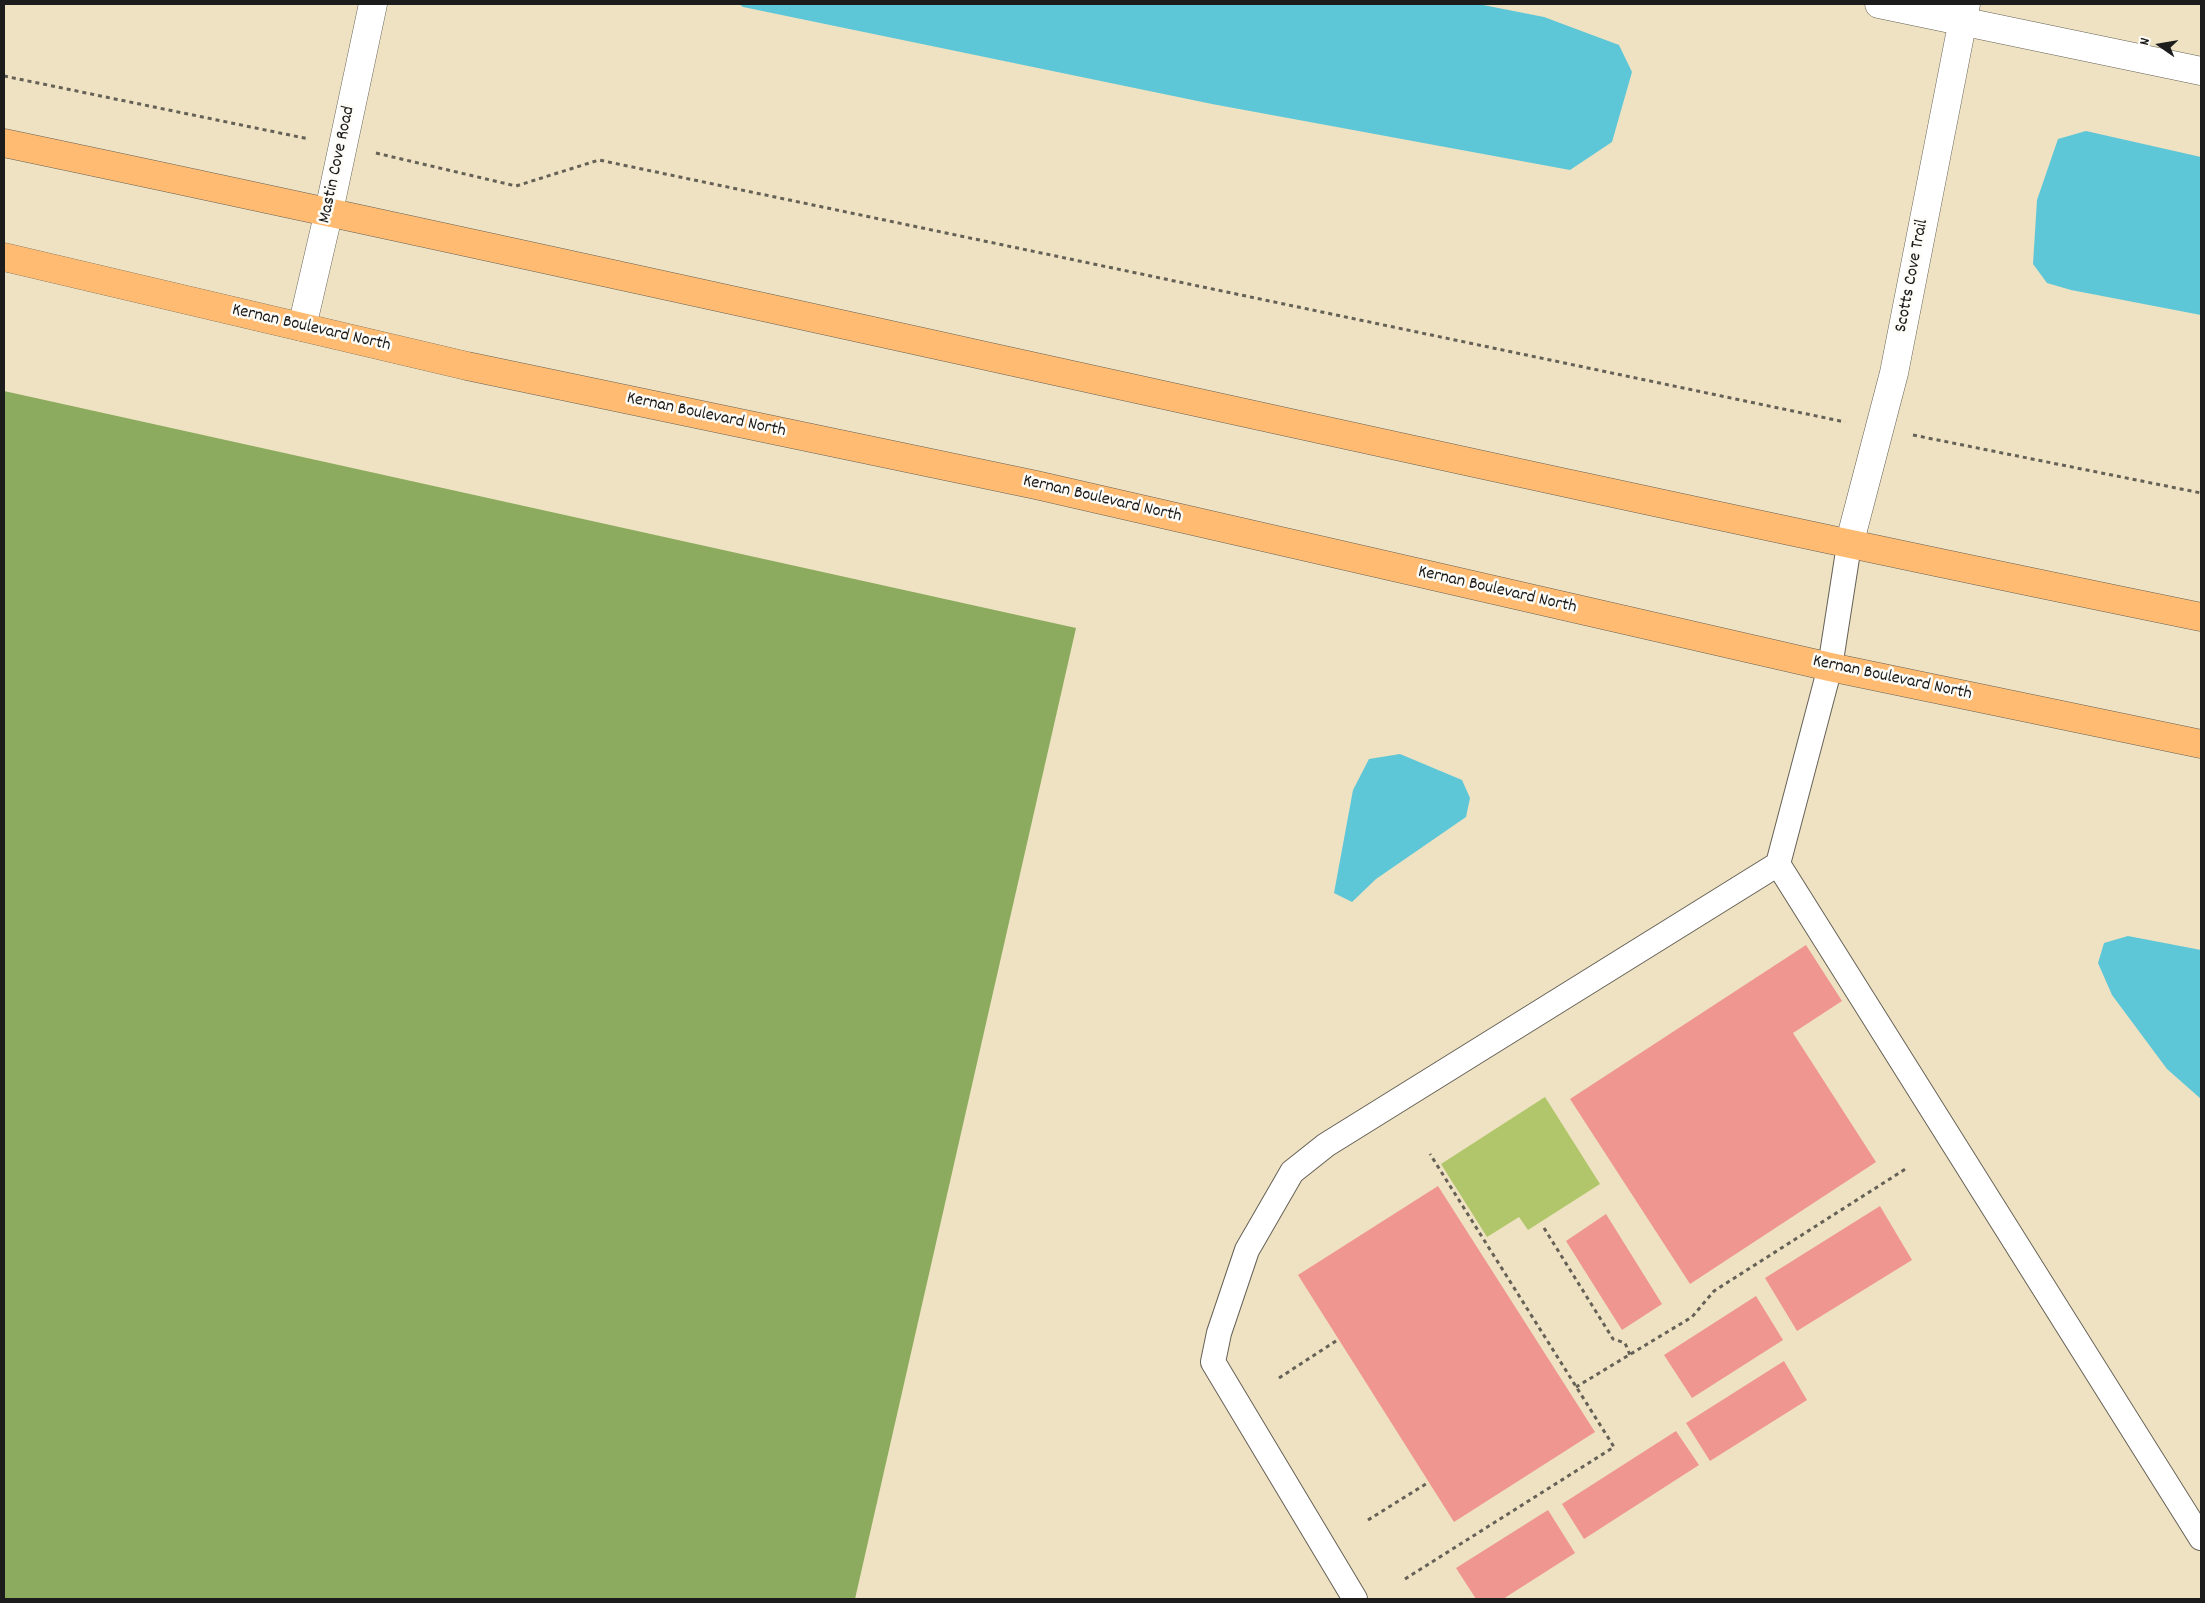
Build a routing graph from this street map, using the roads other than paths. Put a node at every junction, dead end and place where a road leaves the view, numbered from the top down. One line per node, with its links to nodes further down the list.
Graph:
1 (373, 4): 6 (street, Mastin Cove Road)
2 (1880, 4): 3 (street)
3 (1965, 13): 4 (street); 9 (street, Scotts Cove Trail)
4 (2201, 70)
5 (4, 143): 6 (main road)
6 (329, 212): 8 (street, Mastin Cove Road); 9 (main road)
7 (4, 257): 8 (main road, Kernan Boulevard North)
8 (302, 327): 11 (main road, Kernan Boulevard North)
9 (1849, 545): 10 (main road); 11 (lane)
10 (2201, 617)
11 (1830, 667): 12 (main road, Kernan Boulevard North); 13 (lane)
12 (2201, 744)
13 (1778, 864): 14 (lane); 15 (lane)
14 (2201, 1538)
15 (1355, 1599)

